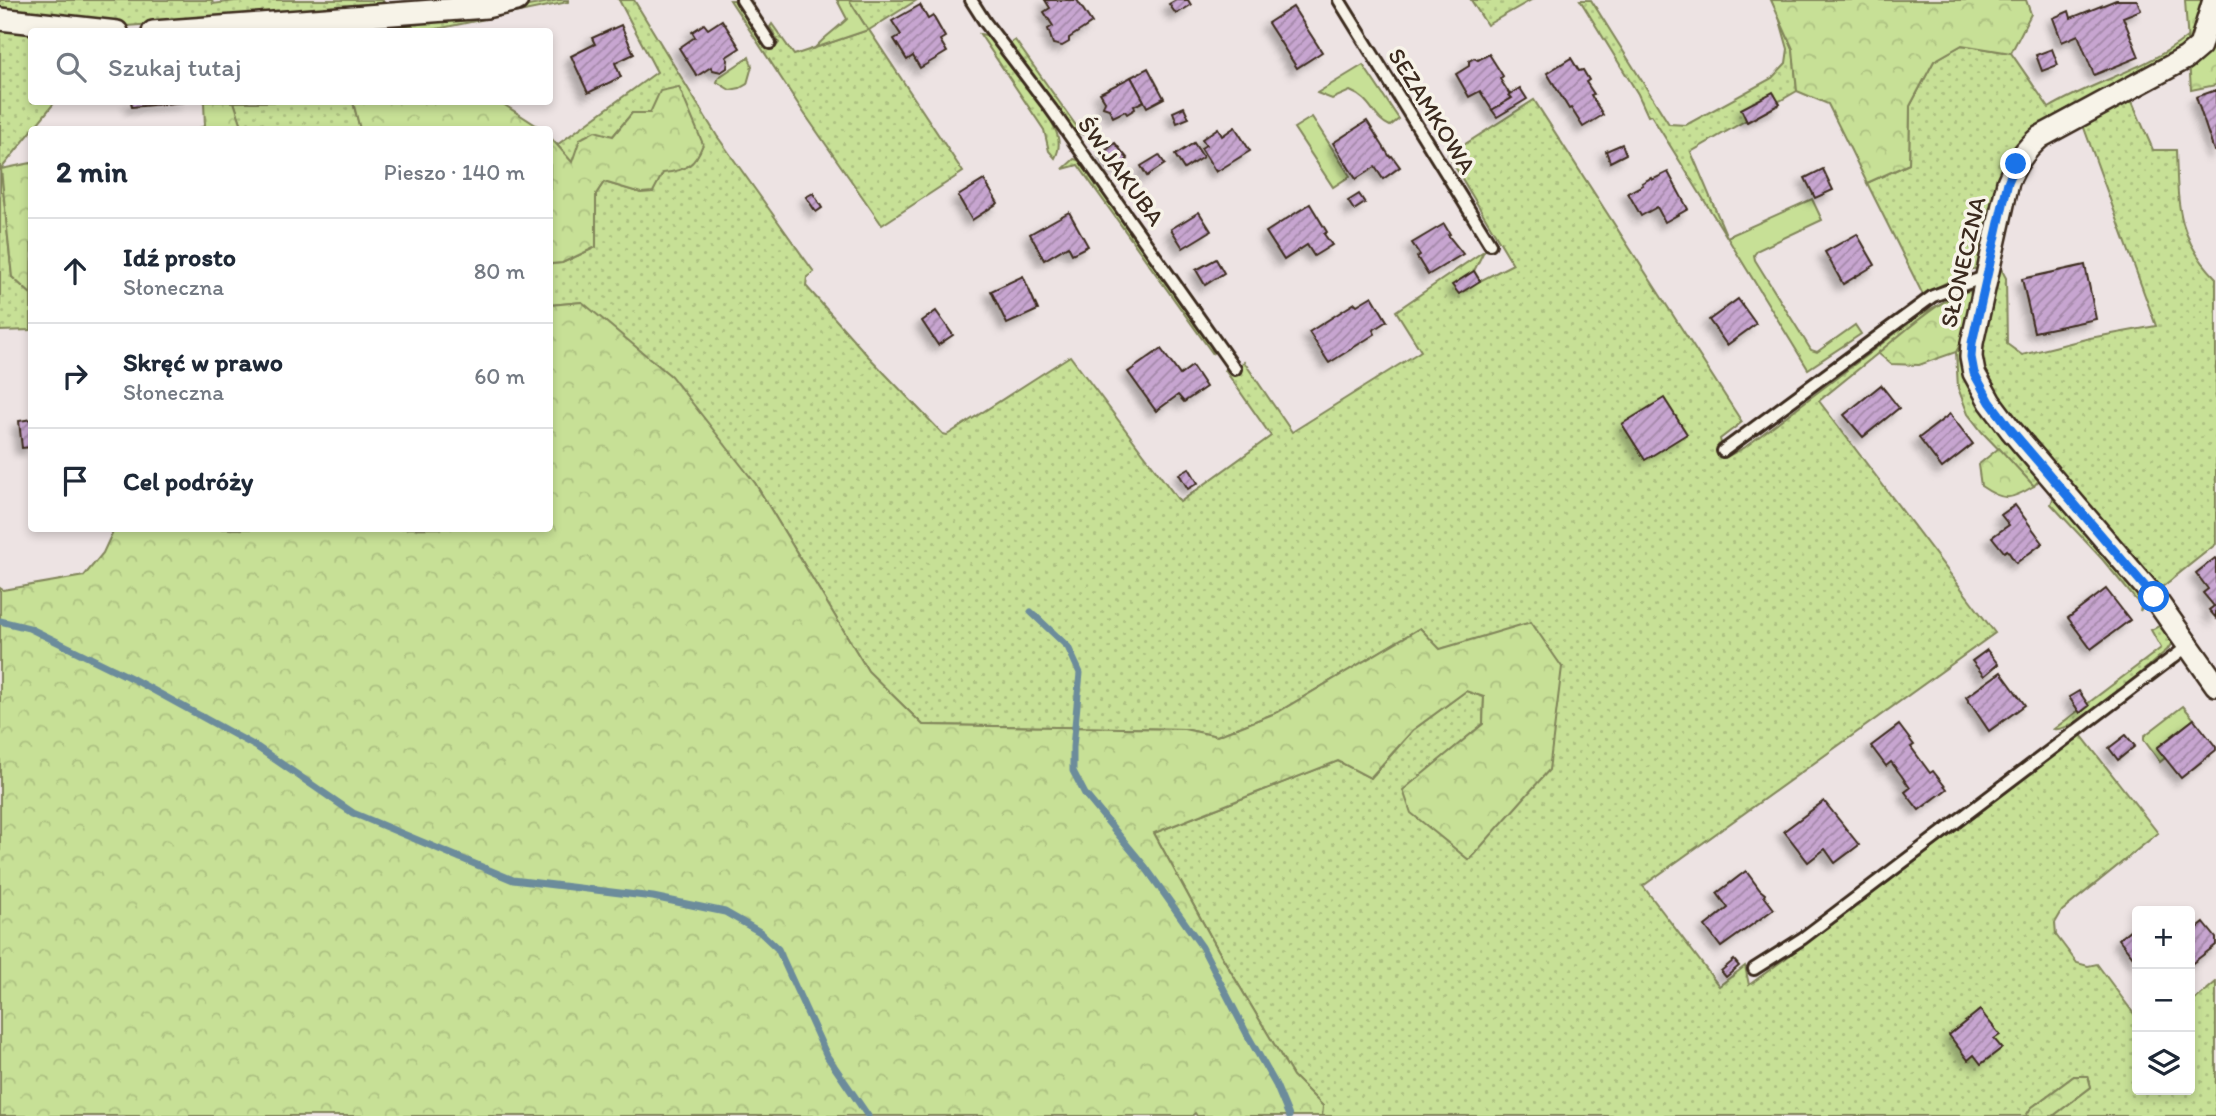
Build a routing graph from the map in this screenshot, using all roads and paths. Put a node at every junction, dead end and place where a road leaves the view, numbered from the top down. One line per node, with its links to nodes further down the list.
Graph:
1 (517, 0): 8 (street)
2 (742, 0): 9 (lane)
3 (971, 0): 12 (lane, ŚW.JAKUBA)
4 (1339, 0): 10 (lane, SEZAMKOWA)
5 (2214, 0): 11 (street, SŁONECZNA)
6 (0, 19): 7 (street)
7 (81, 28)
8 (208, 28)
9 (770, 43)
10 (1489, 244)
11 (1987, 276): 13 (lane); 14 (street, SŁONECZNA)
12 (1235, 369)
13 (1723, 451)
14 (2188, 646): 15 (street, SŁONECZNA); 16 (lane)
15 (2214, 677)
16 (1754, 970)

